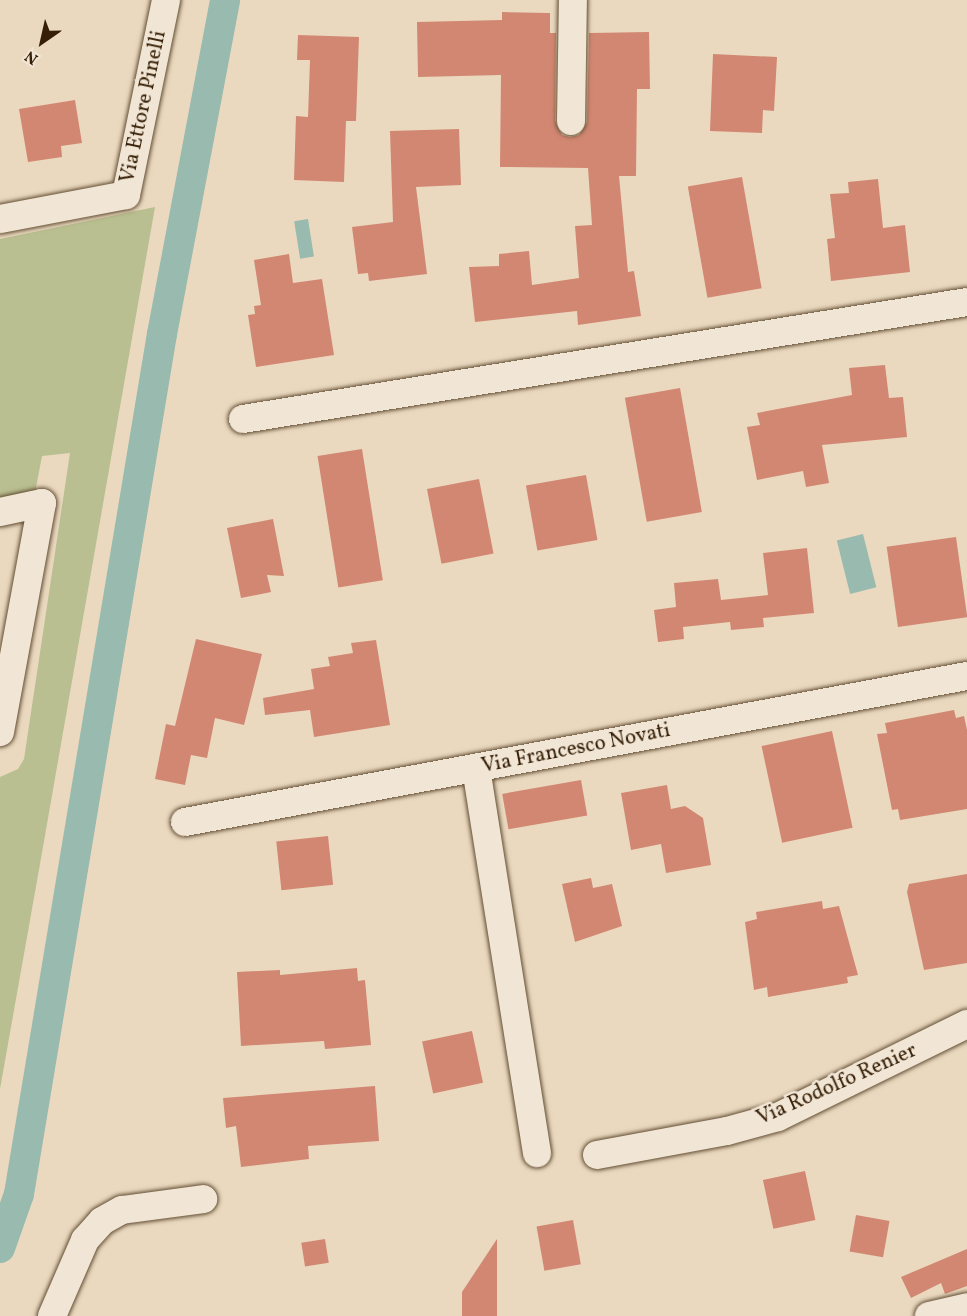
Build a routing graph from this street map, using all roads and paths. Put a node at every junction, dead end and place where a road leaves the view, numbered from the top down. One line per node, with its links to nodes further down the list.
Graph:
1 (166, 0): 4 (street, Via Ettore Pinelli)
2 (573, 0): 3 (street)
3 (570, 121)
4 (0, 219)
5 (967, 302): 6 (street)
6 (243, 418)
7 (0, 512): 9 (street)
8 (967, 676): 10 (street, Via Francesco Novati)
9 (0, 732)
10 (476, 768): 11 (street, Via Francesco Novati); 13 (street)
11 (185, 822)
12 (967, 1024): 14 (street, Via Rodolfo Renier)
13 (537, 1153)
14 (597, 1155)
15 (203, 1198): 17 (street)
16 (967, 1307): 18 (street)
17 (52, 1316)
18 (929, 1316)

